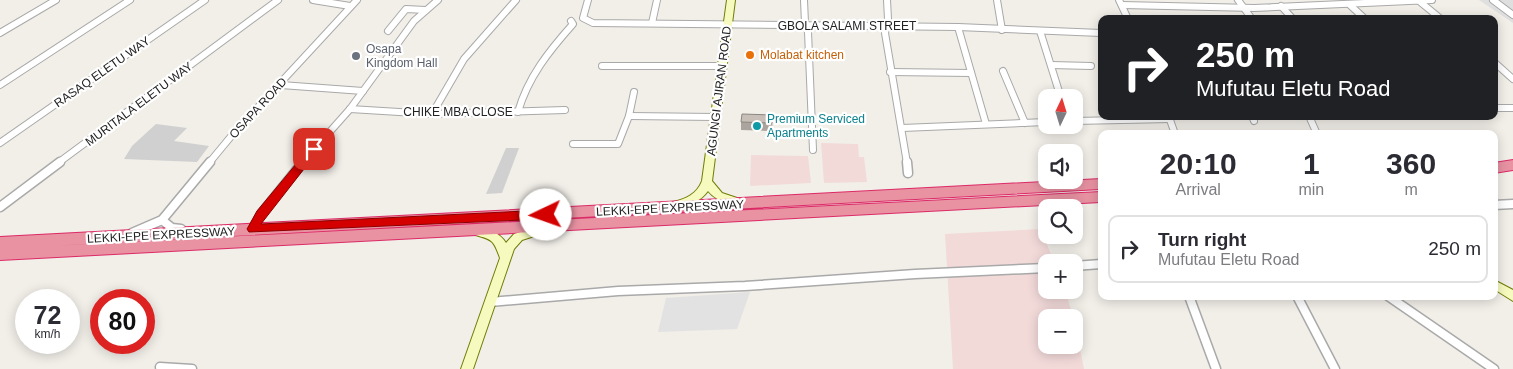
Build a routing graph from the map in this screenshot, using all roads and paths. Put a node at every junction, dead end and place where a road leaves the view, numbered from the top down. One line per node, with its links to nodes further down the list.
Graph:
1 (56, 0): 43 (street)
2 (130, 0): 54 (street)
3 (205, 0): 77 (street, RASAQ ELETU WAY)
4 (278, 0): 91 (street, MURITALA ELETU WAY)
5 (314, 0): 23 (street)
6 (357, 0): 23 (street, OSAPA ROAD)
7 (438, 0): 27 (street)
8 (516, 0): 64 (street)
9 (588, 0): 35 (street, GBOLA SALAMI STREET)
10 (656, 0): 35 (street)
11 (732, 0): 36 (street, AGUNGI AJIRAN ROAD)
12 (804, 0): 37 (street)
13 (887, 0): 38 (street)
14 (997, 0): 40 (street)
15 (1238, 0): 26 (street)
16 (1319, 0): 25 (street)
17 (1432, 0): 20 (street)
18 (1493, 0): 33 (street)
19 (1397, 1): 20 (street); 22 (street)
20 (1420, 1): 32 (street)
21 (1120, 3): 26 (street); 28 (street)
22 (1350, 5): 25 (street); 31 (street)
23 (350, 6): 55 (street, OSAPA ROAD)
24 (1281, 6): 25 (street); 26 (street); 30 (street)
25 (1325, 6)
26 (1244, 8): 29 (street)
27 (425, 10): 41 (street); 57 (street)
28 (1126, 15)
29 (1249, 15)
30 (1289, 15)
31 (1361, 15)
32 (1436, 15)
33 (1513, 15)
34 (570, 21): 63 (street)
35 (652, 23): 36 (street, GBOLA SALAMI STREET)
36 (728, 25): 37 (street, GBOLA SALAMI STREET); 47 (street, AGUNGI AJIRAN ROAD)
37 (806, 26): 38 (street, GBOLA SALAMI STREET); 79 (street)
38 (885, 26): 39 (street, GBOLA SALAMI STREET); 51 (street)
39 (958, 27): 40 (street, GBOLA SALAMI STREET); 52 (street)
40 (1002, 30): 42 (street, GBOLA SALAMI STREET)
41 (388, 31)
42 (1040, 31): 44 (street, GBOLA SALAMI STREET); 45 (street)
43 (0, 33)
44 (1098, 33)
45 (1051, 65): 48 (street); 56 (street)
46 (602, 66): 47 (street)
47 (723, 66): 66 (street, AGUNGI AJIRAN ROAD)
48 (1091, 66)
49 (1498, 66): 53 (street)
50 (1003, 71): 71 (street)
51 (890, 72): 52 (street); 74 (street)
52 (970, 74): 72 (street)
53 (1513, 79)
54 (0, 85)
55 (281, 85): 57 (street); 93 (street, OSAPA ROAD)
56 (1058, 89)
57 (363, 91): 61 (street)
58 (634, 92): 65 (street)
59 (1498, 108): 60 (street)
60 (1513, 108)
61 (350, 109): 64 (street, CHIKE MBA CLOSE); 95 (street)
62 (565, 110): 63 (street, CHIKE MBA CLOSE)
63 (518, 112): 64 (street, CHIKE MBA CLOSE)
64 (432, 114)
65 (629, 116): 66 (street); 78 (street)
66 (715, 117): 85 (street, AGUNGI AJIRAN ROAD)
67 (1106, 120): 69 (street)
68 (1312, 120): 73 (street)
69 (1083, 121)
70 (1038, 122): 71 (street)
71 (1025, 123): 72 (street)
72 (986, 124): 74 (street)
73 (1314, 124): 75 (street); 76 (street)
74 (902, 128): 82 (street)
75 (1316, 130)
76 (1319, 130)
77 (0, 143)
78 (573, 144)
79 (813, 150)
80 (1513, 164): 81 (highway)
81 (1498, 166)
82 (908, 173)
83 (1513, 176): 84 (highway)
84 (1498, 177)
85 (708, 181): 88 (street); 92 (street)
86 (1098, 184): 88 (highway, LEKKI-EPE EXPRESSWAY)
87 (1098, 198): 94 (highway, LEKKI-EPE EXPRESSWAY)
88 (742, 204): 92 (highway, LEKKI-EPE EXPRESSWAY)
89 (1513, 204): 90 (street)
90 (1498, 205)
91 (0, 207)
92 (659, 209): 95 (highway, LEKKI-EPE EXPRESSWAY)
93 (162, 220): 97 (street); 98 (street)
94 (568, 224): 96 (highway, LEKKI-EPE EXPRESSWAY); 101 (street)
95 (253, 229): 97 (highway, LEKKI-EPE EXPRESSWAY)
96 (458, 230): 100 (highway, LEKKI-EPE EXPRESSWAY); 101 (street)
97 (202, 232): 98 (highway, LEKKI-EPE EXPRESSWAY)
98 (105, 238): 99 (highway, LEKKI-EPE EXPRESSWAY)
99 (0, 243)
100 (0, 254)
101 (504, 256): 110 (street)
102 (1098, 264): 103 (street)
103 (1083, 265)
104 (1038, 268): 110 (street)
105 (1498, 287): 106 (street)
106 (1513, 296)
107 (1190, 300): 114 (street)
108 (1300, 300): 115 (street)
109 (1394, 300): 116 (street)
110 (490, 302): 113 (street)
111 (160, 367): 112 (street)
112 (192, 369)
113 (467, 369)
114 (1216, 369)
115 (1335, 369)
116 (1494, 369)

